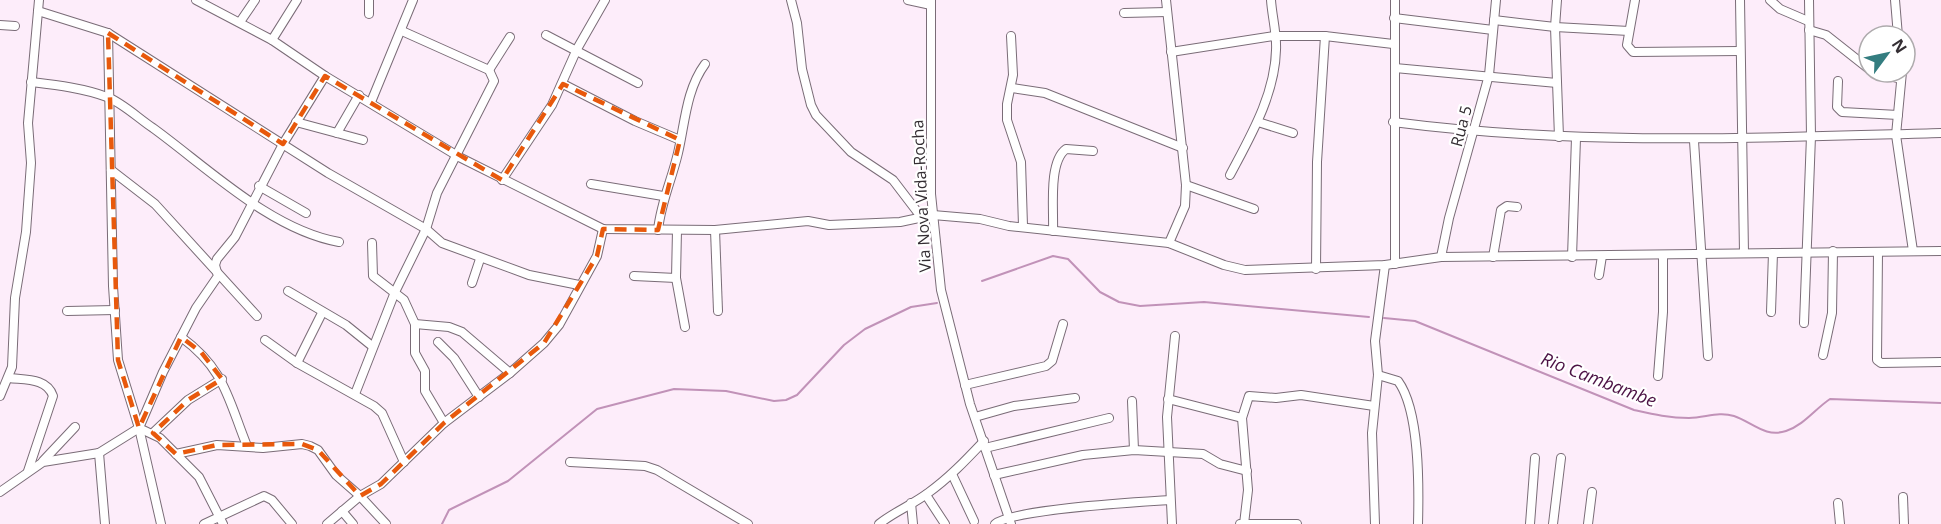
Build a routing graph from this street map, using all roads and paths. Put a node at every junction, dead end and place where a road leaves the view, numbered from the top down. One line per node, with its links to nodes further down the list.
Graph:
1 (39, 0): 21 (street)
2 (196, 0): 27 (street)
3 (255, 0): 27 (street)
4 (297, 0): 42 (street)
5 (369, 0): 24 (street)
6 (413, 0): 34 (street)
7 (790, 0): 95 (street)
8 (908, 0): 20 (street)
9 (1166, 0): 22 (street)
10 (1271, 0): 39 (street)
11 (1395, 0): 25 (street)
12 (1496, 0): 26 (street, Rua 5)
13 (1557, 0): 32 (street)
14 (1635, 0): 35 (street)
15 (1740, 0): 45 (street)
16 (1770, 0): 31 (street)
17 (1809, 0): 31 (street)
18 (1895, 0): 28 (street)
19 (603, 1): 44 (street)
20 (931, 2): 94 (street, Via Nova Vida-Rocha)
21 (38, 11): 36 (street); 54 (street)
22 (1167, 12): 23 (street); 46 (street)
23 (1124, 13)
24 (369, 14)
25 (1394, 18): 33 (street); 43 (street)
26 (1494, 20): 32 (street); 33 (street, Rua 5)
27 (240, 22): 42 (street)
28 (1897, 24)
29 (0, 25): 30 (street)
30 (15, 26)
31 (1808, 26): 47 (street); 72 (street)
32 (1555, 27): 35 (street); 56 (street)
33 (1494, 30): 51 (street, Rua 5)
34 (402, 31): 50 (street); 62 (street)
35 (1629, 31): 45 (street)
36 (108, 33): 61 (street); 79 (street)
37 (546, 35): 44 (street)
38 (1011, 36): 59 (street)
39 (1274, 36): 40 (street); 46 (street); 65 (street)
40 (1325, 36): 43 (street); 122 (street)
41 (510, 37): 50 (street)
42 (272, 40): 52 (street)
43 (1393, 44): 49 (street)
44 (577, 49): 55 (street); 57 (street)
45 (1740, 51): 77 (street)
46 (1171, 52): 80 (street)
47 (1857, 59)
48 (705, 64): 76 (street)
49 (1395, 68): 51 (street); 66 (street)
50 (489, 70): 82 (street)
51 (1489, 75): 56 (street); 67 (street, Rua 5)
52 (325, 76): 60 (street); 64 (street)
53 (1838, 81): 63 (street)
54 (31, 82): 61 (street); 153 (street)
55 (638, 82)
56 (1557, 83): 73 (street)
57 (563, 84): 76 (street); 85 (street)
58 (1900, 84): 63 (street)
59 (1012, 88): 80 (street); 96 (street)
60 (359, 95): 62 (street); 68 (street)
61 (109, 97): 83 (street); 90 (street)
62 (371, 102): 82 (street)
63 (1898, 115): 71 (street)
64 (296, 122): 68 (street); 79 (street)
65 (1257, 122): 69 (street); 84 (street)
66 (1393, 122): 67 (street); 120 (street)
67 (1474, 132): 73 (street); 116 (street, Rua 5)
68 (337, 133): 75 (street)
69 (1293, 133)
70 (1941, 133): 71 (street)
71 (1896, 135): 72 (street); 107 (street)
72 (1811, 136): 77 (street); 112 (street)
73 (1559, 137): 74 (street)
74 (1576, 138): 78 (street); 118 (street)
75 (363, 140)
76 (680, 140): 89 (street)
77 (1742, 140): 78 (street); 110 (street)
78 (1694, 141): 113 (street)
79 (283, 144): 88 (street); 97 (street)
80 (1184, 148): 87 (street)
81 (1093, 151): 102 (street)
82 (457, 156): 85 (street); 97 (street)
83 (111, 170): 124 (street); 131 (street)
84 (1230, 175)
85 (502, 180): 98 (street)
86 (591, 184): 89 (street)
87 (1186, 184): 92 (street); 105 (street)
88 (260, 186): 90 (street); 93 (street)
89 (663, 196): 99 (street)
90 (252, 201): 103 (street); 124 (street)
91 (1517, 207): 117 (street)
92 (1254, 209)
93 (306, 213)
94 (933, 215): 95 (street); 96 (street); 155 (street, Via Nova Vida-Rocha)
95 (922, 218): 101 (street)
96 (1023, 226): 102 (street)
97 (426, 229): 119 (street); 130 (street)
98 (603, 230): 99 (street); 128 (street)
99 (658, 230): 100 (street)
100 (677, 230): 101 (street); 126 (street)
101 (715, 230): 133 (street)
102 (1053, 231): 105 (street)
103 (339, 242)
104 (372, 243): 130 (street)
105 (1169, 243): 122 (street)
106 (1833, 251): 109 (street); 112 (street); 147 (street)
107 (1913, 251): 108 (street); 109 (street)
108 (1941, 251)
109 (1878, 252): 148 (street)
110 (1744, 253): 111 (street); 113 (street)
111 (1773, 253): 112 (street); 134 (street)
112 (1806, 253): 137 (street)
113 (1702, 254): 115 (street); 146 (street)
114 (1602, 256): 115 (street); 118 (street); 123 (street)
115 (1663, 256): 152 (street)
116 (1441, 257): 117 (street); 120 (street)
117 (1492, 257): 118 (street)
118 (1572, 257)
119 (480, 259): 127 (street); 128 (street)
120 (1395, 264): 121 (street)
121 (1385, 265): 122 (street); 151 (street)
122 (1316, 268)
123 (1599, 274)
124 (218, 276): 136 (street); 142 (street)
125 (634, 276): 126 (street)
126 (676, 278): 140 (street)
127 (472, 283)
128 (579, 285): 150 (street)
129 (288, 291): 135 (street)
130 (394, 292): 138 (street); 145 (street)
131 (115, 310): 132 (street); 168 (street)
132 (67, 311)
133 (718, 311)
134 (1771, 312)
135 (322, 313): 145 (street); 149 (street)
136 (257, 316)
137 (1804, 322)
138 (415, 324): 150 (street); 166 (street)
139 (1063, 324): 155 (street)
140 (685, 327)
141 (1175, 336): 160 (street)
142 (181, 337): 154 (street); 168 (street)
143 (265, 340): 149 (street)
144 (438, 342): 158 (street)
145 (372, 346): 156 (street)
146 (1708, 356)
147 (1823, 356)
148 (1941, 362)
149 (297, 363): 156 (street)
150 (510, 373): 158 (street)
151 (1378, 375): 162 (street); 213 (street)
152 (1658, 376)
153 (9, 378): 157 (street); 181 (street)
154 (222, 379): 169 (street); 171 (street)
155 (965, 385): 163 (street, Via Nova Vida-Rocha)
156 (355, 394): 179 (street)
157 (0, 396)
158 (479, 397): 166 (street)
159 (1075, 398): 163 (street)
160 (1168, 399): 165 (street); 173 (street)
161 (1132, 401): 172 (street)
162 (1374, 406): 165 (street); 212 (street)
163 (975, 417): 170 (street, Via Nova Vida-Rocha)
164 (1108, 418): 170 (street)
165 (1242, 418): 182 (street)
166 (444, 423): 179 (street)
167 (75, 428): 178 (street)
168 (139, 428): 169 (street); 174 (street); 198 (street)
169 (153, 433): 175 (street)
170 (985, 445): 183 (street); 184 (street, Via Nova Vida-Rocha)
171 (247, 446): 175 (street); 188 (street)
172 (1134, 450): 173 (street); 184 (street)
173 (1168, 451): 182 (street); 190 (street)
174 (99, 453): 178 (street); 197 (street)
175 (176, 454): 194 (street)
176 (1535, 458): 214 (street)
177 (1561, 458): 215 (street)
178 (43, 462): 181 (street)
179 (404, 462): 188 (street)
180 (570, 462): 204 (street)
181 (28, 471): 185 (street)
182 (1247, 471): 210 (street)
183 (952, 474): 187 (street); 196 (street)
184 (994, 476): 195 (street, Via Nova Vida-Rocha)
185 (0, 492)
186 (1592, 492): 216 (street)
187 (926, 495): 191 (street); 207 (street)
188 (360, 496): 193 (street); 203 (street)
189 (1903, 497): 218 (street)
190 (1170, 500): 195 (street); 209 (street)
191 (911, 503): 205 (street); 206 (street)
192 (1838, 503): 217 (street)
193 (342, 511): 201 (street); 202 (street)
194 (221, 520): 199 (street); 200 (street)
195 (1009, 520): 208 (street)
196 (974, 521)
197 (105, 524)
198 (161, 524)
199 (204, 524)
200 (292, 524)
201 (327, 524)
202 (353, 524)
203 (386, 524)
204 (748, 524)
205 (879, 524)
206 (913, 524)
207 (945, 524)
208 (995, 524)
209 (1172, 524)
210 (1242, 524): 211 (street)
211 (1297, 524)
212 (1375, 524)
213 (1418, 524)
214 (1530, 524)
215 (1553, 524)
216 (1588, 524)
217 (1840, 524)
218 (1904, 524)

